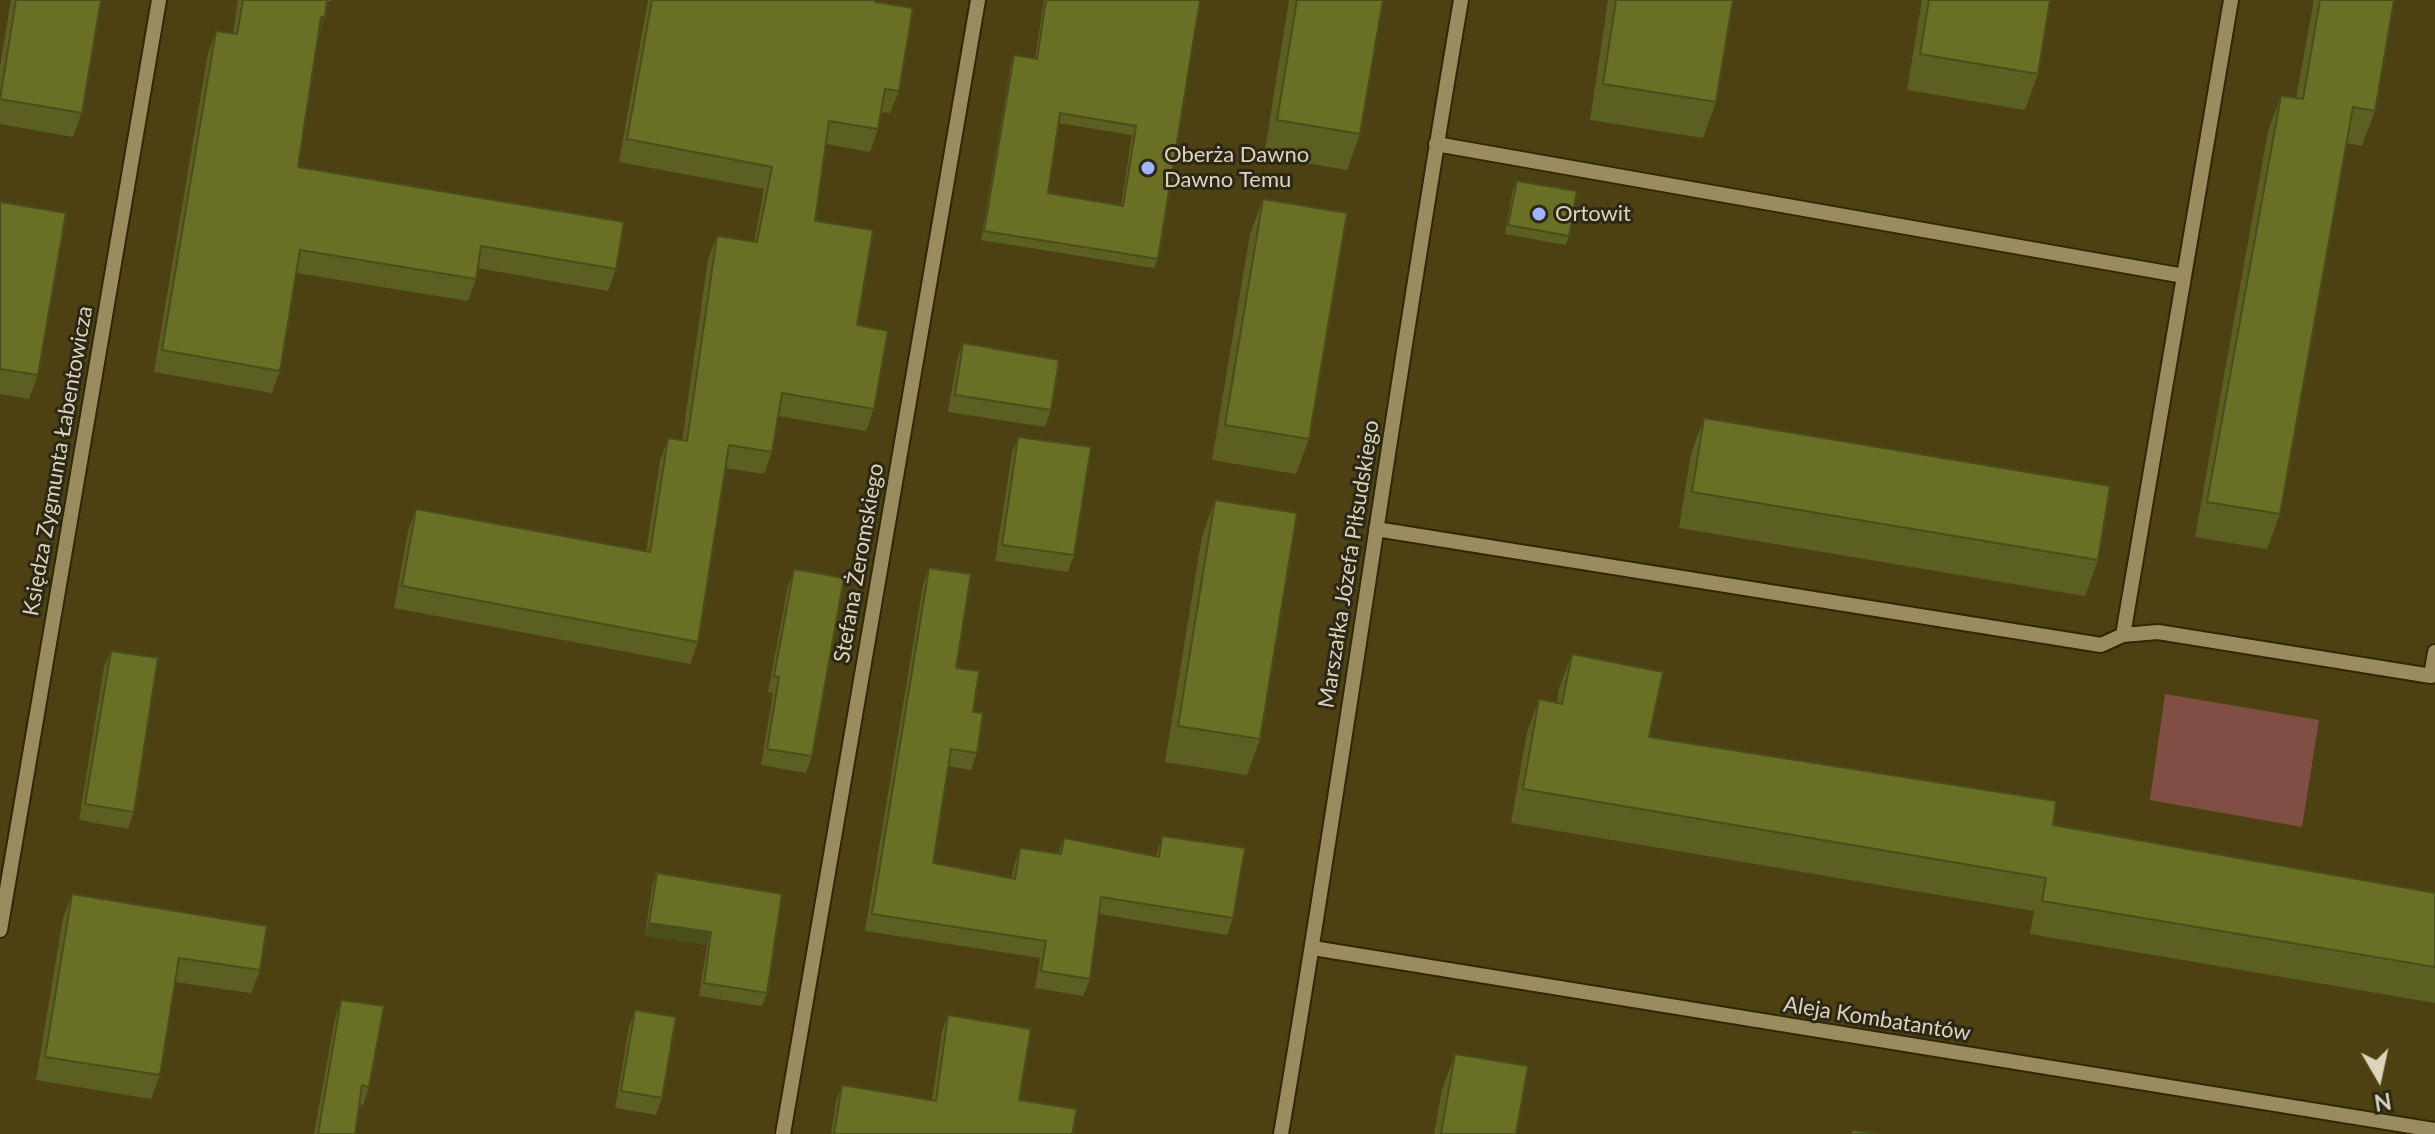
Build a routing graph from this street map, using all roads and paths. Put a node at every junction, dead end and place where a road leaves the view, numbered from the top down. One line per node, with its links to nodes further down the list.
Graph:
1 (159, 0): 10 (street, Księdza Zygmunta Łabentowicza)
2 (978, 0): 13 (street, Stefana Żeromskiego)
3 (1461, 0): 5 (street, Marszałka Józefa Piłsudskiego)
4 (2231, 0): 6 (street)
5 (1436, 144): 6 (street); 7 (street, Marszałka Józefa Piłsudskiego)
6 (2184, 276): 8 (street)
7 (1376, 529): 8 (street); 11 (street, Marszałka Józefa Piłsudskiego)
8 (2123, 635): 9 (street)
9 (2435, 652)
10 (0, 930)
11 (1313, 948): 12 (street, Aleja Kombatantów); 14 (street, Marszałka Józefa Piłsudskiego)
12 (2435, 1130)
13 (783, 1134)
14 (1281, 1134)

